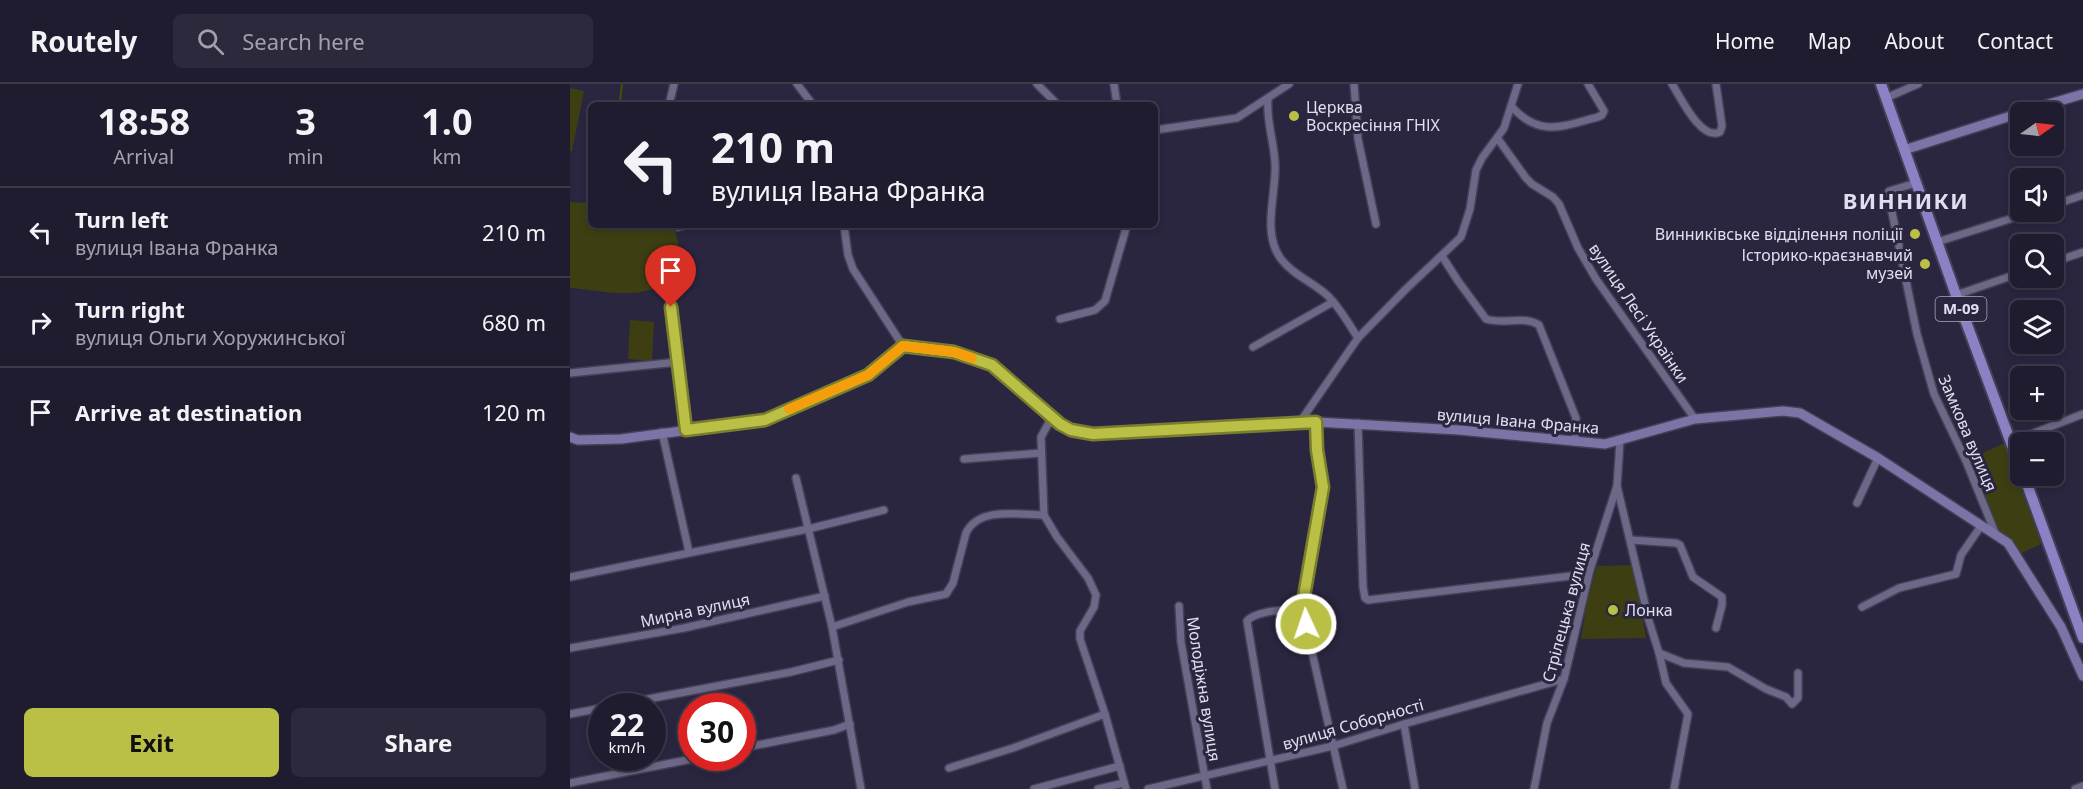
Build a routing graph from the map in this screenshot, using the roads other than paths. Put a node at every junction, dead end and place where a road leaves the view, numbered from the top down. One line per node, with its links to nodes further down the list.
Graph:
1 (674, 84): 16 (street)
2 (797, 84): 17 (street)
3 (1037, 84): 18 (street)
4 (1114, 84): 19 (street)
5 (1289, 84): 15 (street)
6 (1354, 84): 30 (street)
7 (1518, 84): 21 (street)
8 (1588, 84): 21 (street)
9 (1672, 84): 10 (street)
10 (1716, 84)
11 (1881, 84): 14 (main road, М-09)
12 (1918, 84): 14 (street)
13 (2083, 94): 20 (street)
14 (1886, 98): 25 (main road, М-09)
15 (1268, 99): 23 (street); 39 (street)
16 (670, 102)
17 (811, 102)
18 (1055, 102)
19 (1117, 102)
20 (2057, 102)
21 (1512, 107): 24 (street)
22 (2010, 116): 25 (street)
23 (1158, 130)
24 (1498, 139): 35 (street); 49 (street, вулиця Лесі Українки)
25 (1904, 150): 26 (main road, М-09)
26 (1916, 183): 33 (main road, М-09); 71 (street, Замкова вулиця)
27 (2083, 195): 28 (street)
28 (2064, 202)
29 (2010, 219): 33 (street)
30 (1376, 224)
31 (844, 228): 43 (street)
32 (1126, 228): 41 (street)
33 (1937, 242): 38 (main road, М-09)
34 (2083, 252): 36 (street)
35 (1442, 256): 42 (street); 59 (street)
36 (2064, 259)
37 (2010, 276): 38 (street)
38 (1956, 295): 57 (main road, М-09)
39 (1333, 302): 42 (street); 44 (street)
40 (671, 307): 45 (street)
41 (1060, 319)
42 (1358, 338): 50 (street)
43 (903, 346): 48 (street, вулиця Івана Франка); 53 (street)
44 (1253, 347)
45 (678, 362): 46 (street); 53 (street)
46 (570, 373)
47 (2083, 414): 55 (street)
48 (1052, 417): 50 (street, вулиця Івана Франка); 60 (street)
49 (1695, 419): 58 (street, вулиця Івана Франка); 61 (street, вулиця Івана Франка)
50 (1300, 422): 51 (street, вулиця Івана Франка)
51 (1316, 422): 52 (street, вулиця Івана Франка); 79 (street)
52 (1358, 423): 59 (street, вулиця Івана Франка); 74 (street)
53 (686, 430): 54 (street)
54 (662, 432): 56 (street); 73 (street)
55 (2037, 432)
56 (570, 437)
57 (2010, 439)
58 (1620, 441): 59 (street, вулиця Івана Франка); 64 (street, Стрілецька вулиця)
59 (1575, 442)
60 (1041, 453): 62 (street); 68 (street)
61 (1878, 458): 66 (street); 69 (street, вулиця Івана Франка)
62 (964, 459)
63 (796, 478): 70 (street)
64 (1617, 486): 72 (street); 74 (street, Стрілецька вулиця)
65 (2028, 486): 80 (main road)
66 (1857, 503)
67 (884, 510): 70 (street)
68 (1044, 515): 81 (street); 93 (street)
69 (1981, 526): 71 (street, вулиця Івана Франка); 78 (street)
70 (808, 529): 73 (street); 76 (street)
71 (1996, 535): 88 (street, вулиця Івана Франка)
72 (1631, 540): 82 (street); 85 (street)
73 (689, 552): 75 (street)
74 (1590, 570): 89 (street, Стрілецька вулиця)
75 (570, 577)
76 (825, 596): 81 (street); 84 (street, Мирна вулиця)
77 (1179, 606): 102 (street, Молодіжна вулиця)
78 (1862, 607)
79 (1302, 608): 97 (street); 98 (street)
80 (2080, 620): 83 (main road)
81 (832, 627): 86 (street)
82 (1716, 627)
83 (2083, 638)
84 (570, 648)
85 (1659, 653): 87 (street); 115 (street)
86 (839, 660): 90 (street); 95 (street)
87 (1798, 673)
88 (2083, 676)
89 (1564, 679): 94 (street, вулиця Соборності); 114 (street, Стрілецька вулиця)
90 (666, 696)
91 (588, 711): 92 (street)
92 (570, 714)
93 (1105, 714): 100 (street); 101 (street)
94 (1404, 723): 97 (street, вулиця Соборності); 113 (street)
95 (850, 724): 96 (street); 106 (street)
96 (756, 745)
97 (1333, 746): 98 (street, вулиця Соборності); 112 (street)
98 (1270, 761): 102 (street, вулиця Соборності); 111 (street)
99 (678, 762): 103 (street)
100 (1120, 766): 104 (street); 107 (street)
101 (949, 768)
102 (1204, 775): 109 (street, вулиця Соборності); 110 (street, Молодіжна вулиця)
103 (570, 783)
104 (1125, 786): 108 (street)
105 (2083, 786): 116 (street)
106 (861, 789)
107 (1034, 789)
108 (1098, 789)
109 (1148, 789)
110 (1207, 789)
111 (1275, 789)
112 (1343, 789)
113 (1415, 789)
114 (1534, 789)
115 (1674, 789)
116 (2075, 789)

